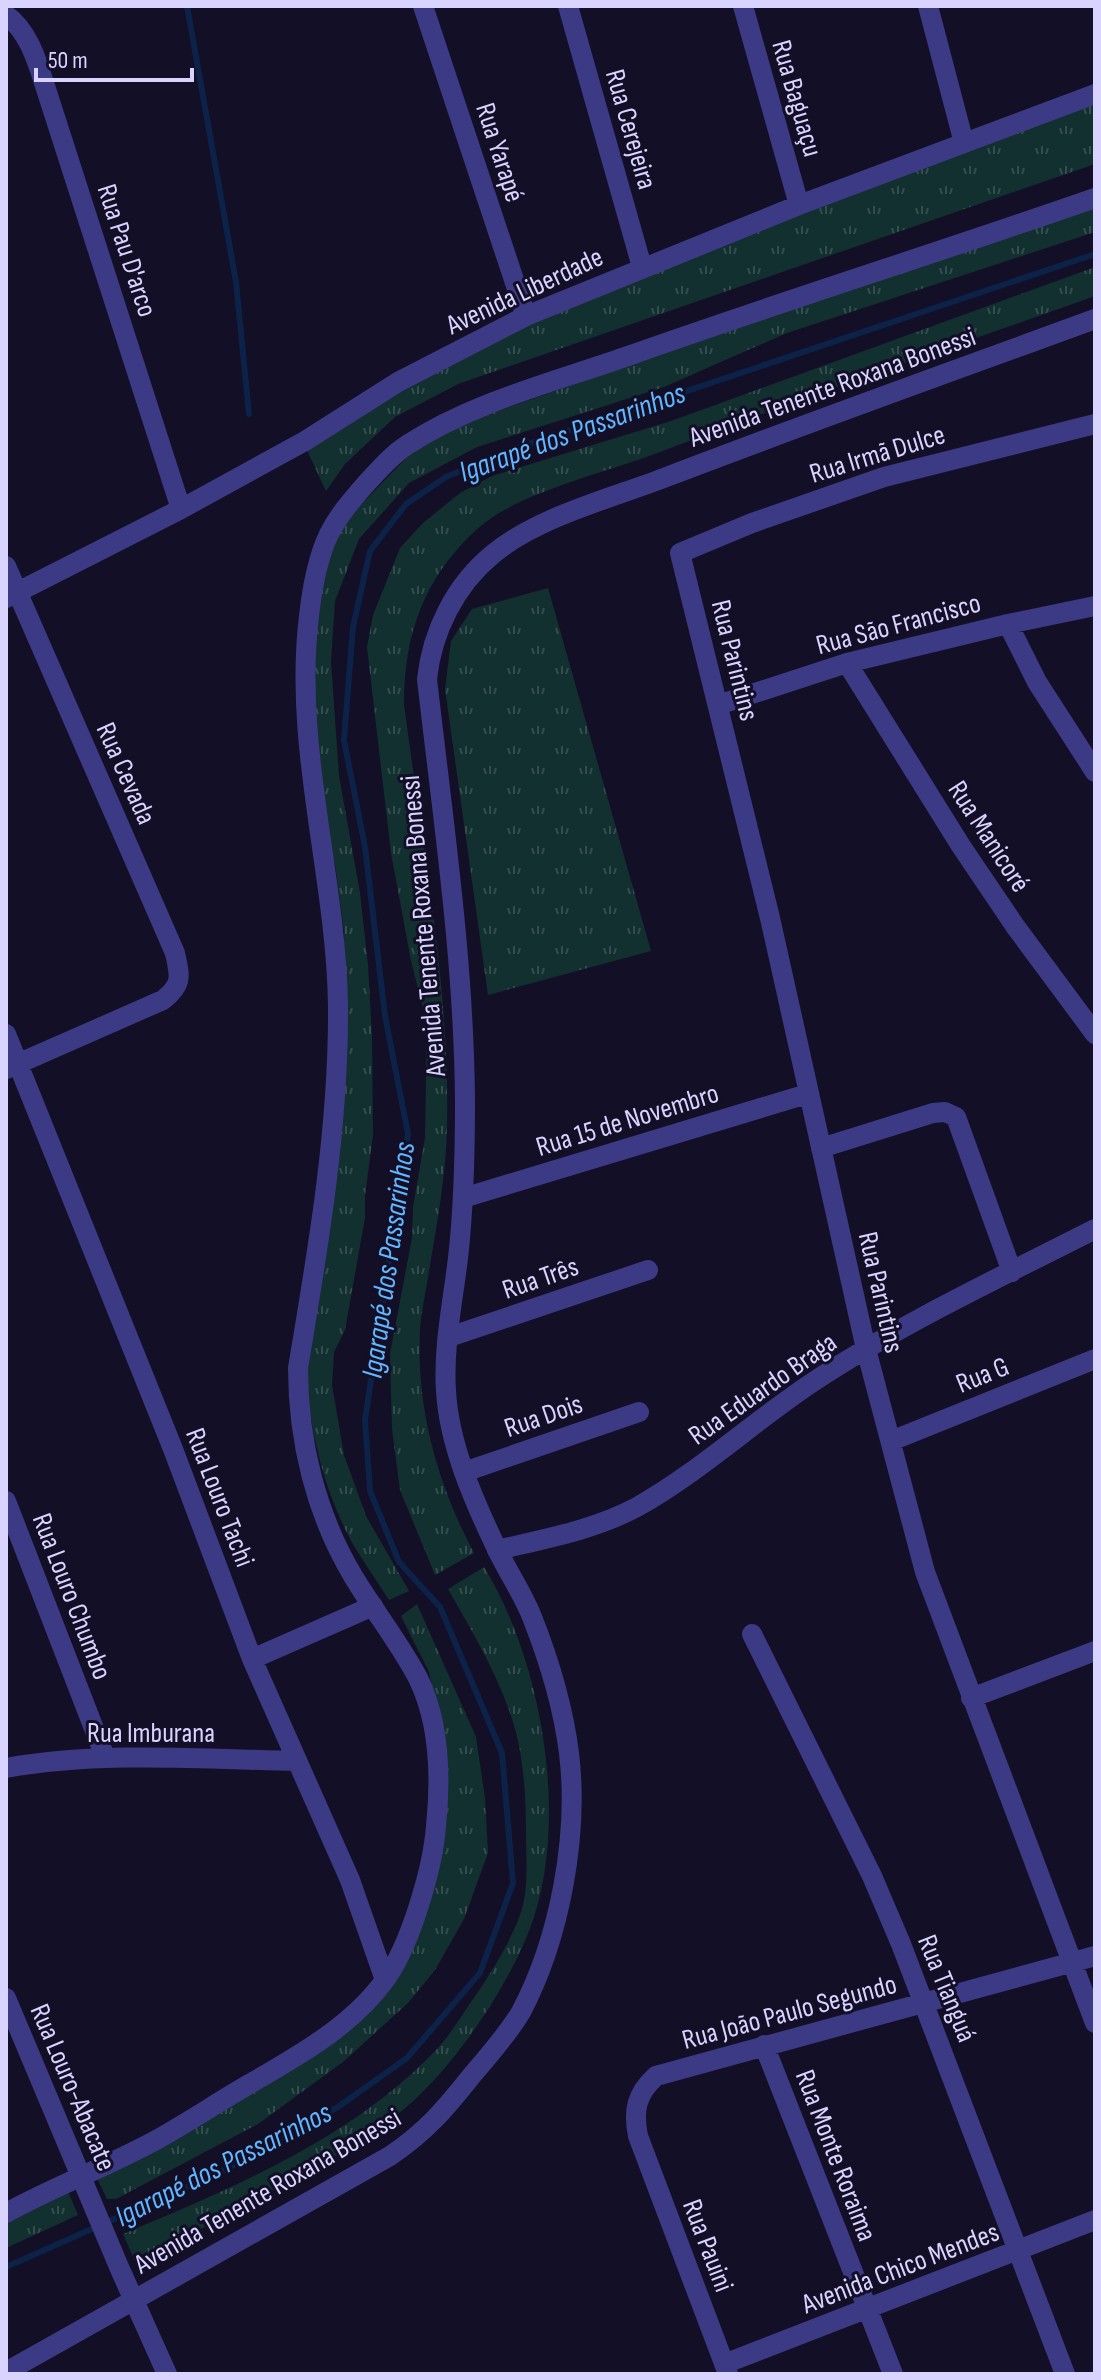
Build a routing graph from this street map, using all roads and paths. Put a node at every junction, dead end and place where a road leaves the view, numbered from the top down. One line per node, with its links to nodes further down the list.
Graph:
1 (423, 6): 11 (street, Rua Yarapé)
2 (568, 6): 10 (street, Rua Cerejeira)
3 (743, 6): 9 (street, Rua Baguaçu)
4 (928, 6): 7 (street)
5 (6, 15): 14 (street, Rua Pau D'arco)
6 (1095, 94): 7 (street, Avenida Liberdade)
7 (964, 143): 9 (street, Avenida Liberdade)
8 (1095, 198): 40 (street)
9 (799, 205): 10 (street, Avenida Liberdade)
10 (642, 267): 11 (street, Avenida Liberdade)
11 (526, 316): 14 (street, Avenida Liberdade)
12 (1095, 319): 28 (street, Avenida Tenente Roxana Bonessi)
13 (1095, 424): 15 (street, Rua Irmã Dulce)
14 (181, 509): 17 (street, Avenida Liberdade)
15 (680, 553): 21 (street, Rua Parintins)
16 (6, 566): 17 (street, Rua Cevada)
17 (12, 595): 25 (street, Rua Cevada)
18 (1095, 606): 19 (street, Rua São Francisco)
19 (1008, 624): 20 (street, Rua São Francisco); 22 (street)
20 (847, 663): 21 (street, Rua São Francisco); 24 (street, Rua Manicoré)
21 (718, 705): 26 (street, Rua Parintins)
22 (1095, 772)
23 (6, 1034): 25 (street, Rua Louro Tachi)
24 (1095, 1034)
25 (12, 1066): 43 (street, Rua Louro Tachi)
26 (807, 1094): 27 (street, Rua Parintins); 28 (street, Rua 15 de Novembro)
27 (821, 1148): 31 (street); 33 (street, Rua Parintins)
28 (463, 1198): 32 (street, Avenida Tenente Roxana Bonessi)
29 (1095, 1229): 31 (street, Rua Eduardo Braga)
30 (648, 1270): 32 (street, Rua Três)
31 (1012, 1272): 33 (street, Rua Eduardo Braga)
32 (449, 1337): 37 (street, Avenida Tenente Roxana Bonessi)
33 (866, 1349): 36 (street, Rua Parintins); 39 (street, Rua Eduardo Braga)
34 (1095, 1359): 36 (street, Rua G)
35 (639, 1412): 37 (street, Rua Dois)
36 (891, 1441): 44 (street, Rua Parintins)
37 (464, 1472): 39 (street, Avenida Tenente Roxana Bonessi)
38 (6, 1501): 45 (street, Rua Louro Chumbo)
39 (497, 1550): 60 (street, Avenida Tenente Roxana Bonessi)
40 (373, 1606): 43 (street); 50 (street)
41 (752, 1634): 52 (street, Rua Tianguá)
42 (1095, 1651): 44 (street)
43 (252, 1659): 46 (street, Rua Louro Tachi)
44 (971, 1698): 49 (street, Rua Parintins)
45 (105, 1757): 46 (street, Rua Imburana); 47 (street, Rua Imburana)
46 (297, 1761): 50 (street, Rua Louro Tachi)
47 (6, 1768)
48 (1095, 1956): 49 (street, Rua João Paulo Segundo)
49 (1071, 1962): 52 (street, Rua João Paulo Segundo); 53 (street, Rua Parintins)
50 (385, 1980): 56 (street)
51 (6, 1998): 56 (street, Rua Louro-Abacate)
52 (926, 2003): 54 (street, Rua João Paulo Segundo); 59 (street, Rua Tianguá)
53 (1095, 2023)
54 (764, 2045): 55 (street, Rua João Paulo Segundo); 61 (street, Rua Monte Roraima)
55 (638, 2136): 62 (street, Rua Pauini)
56 (82, 2177): 57 (street); 60 (street, Rua Louro-Abacate)
57 (6, 2213)
58 (1095, 2220): 59 (street, Avenida Chico Mendes)
59 (1018, 2251): 61 (street, Avenida Chico Mendes); 66 (street, Rua Tianguá)
60 (134, 2300): 63 (street, Avenida Tenente Roxana Bonessi); 64 (street, Rua Louro-Abacate)
61 (867, 2310): 62 (street, Avenida Chico Mendes); 65 (street, Rua Monte Roraima)
62 (726, 2369)
63 (6, 2372)
64 (167, 2374)
65 (893, 2374)
66 (1065, 2374)

